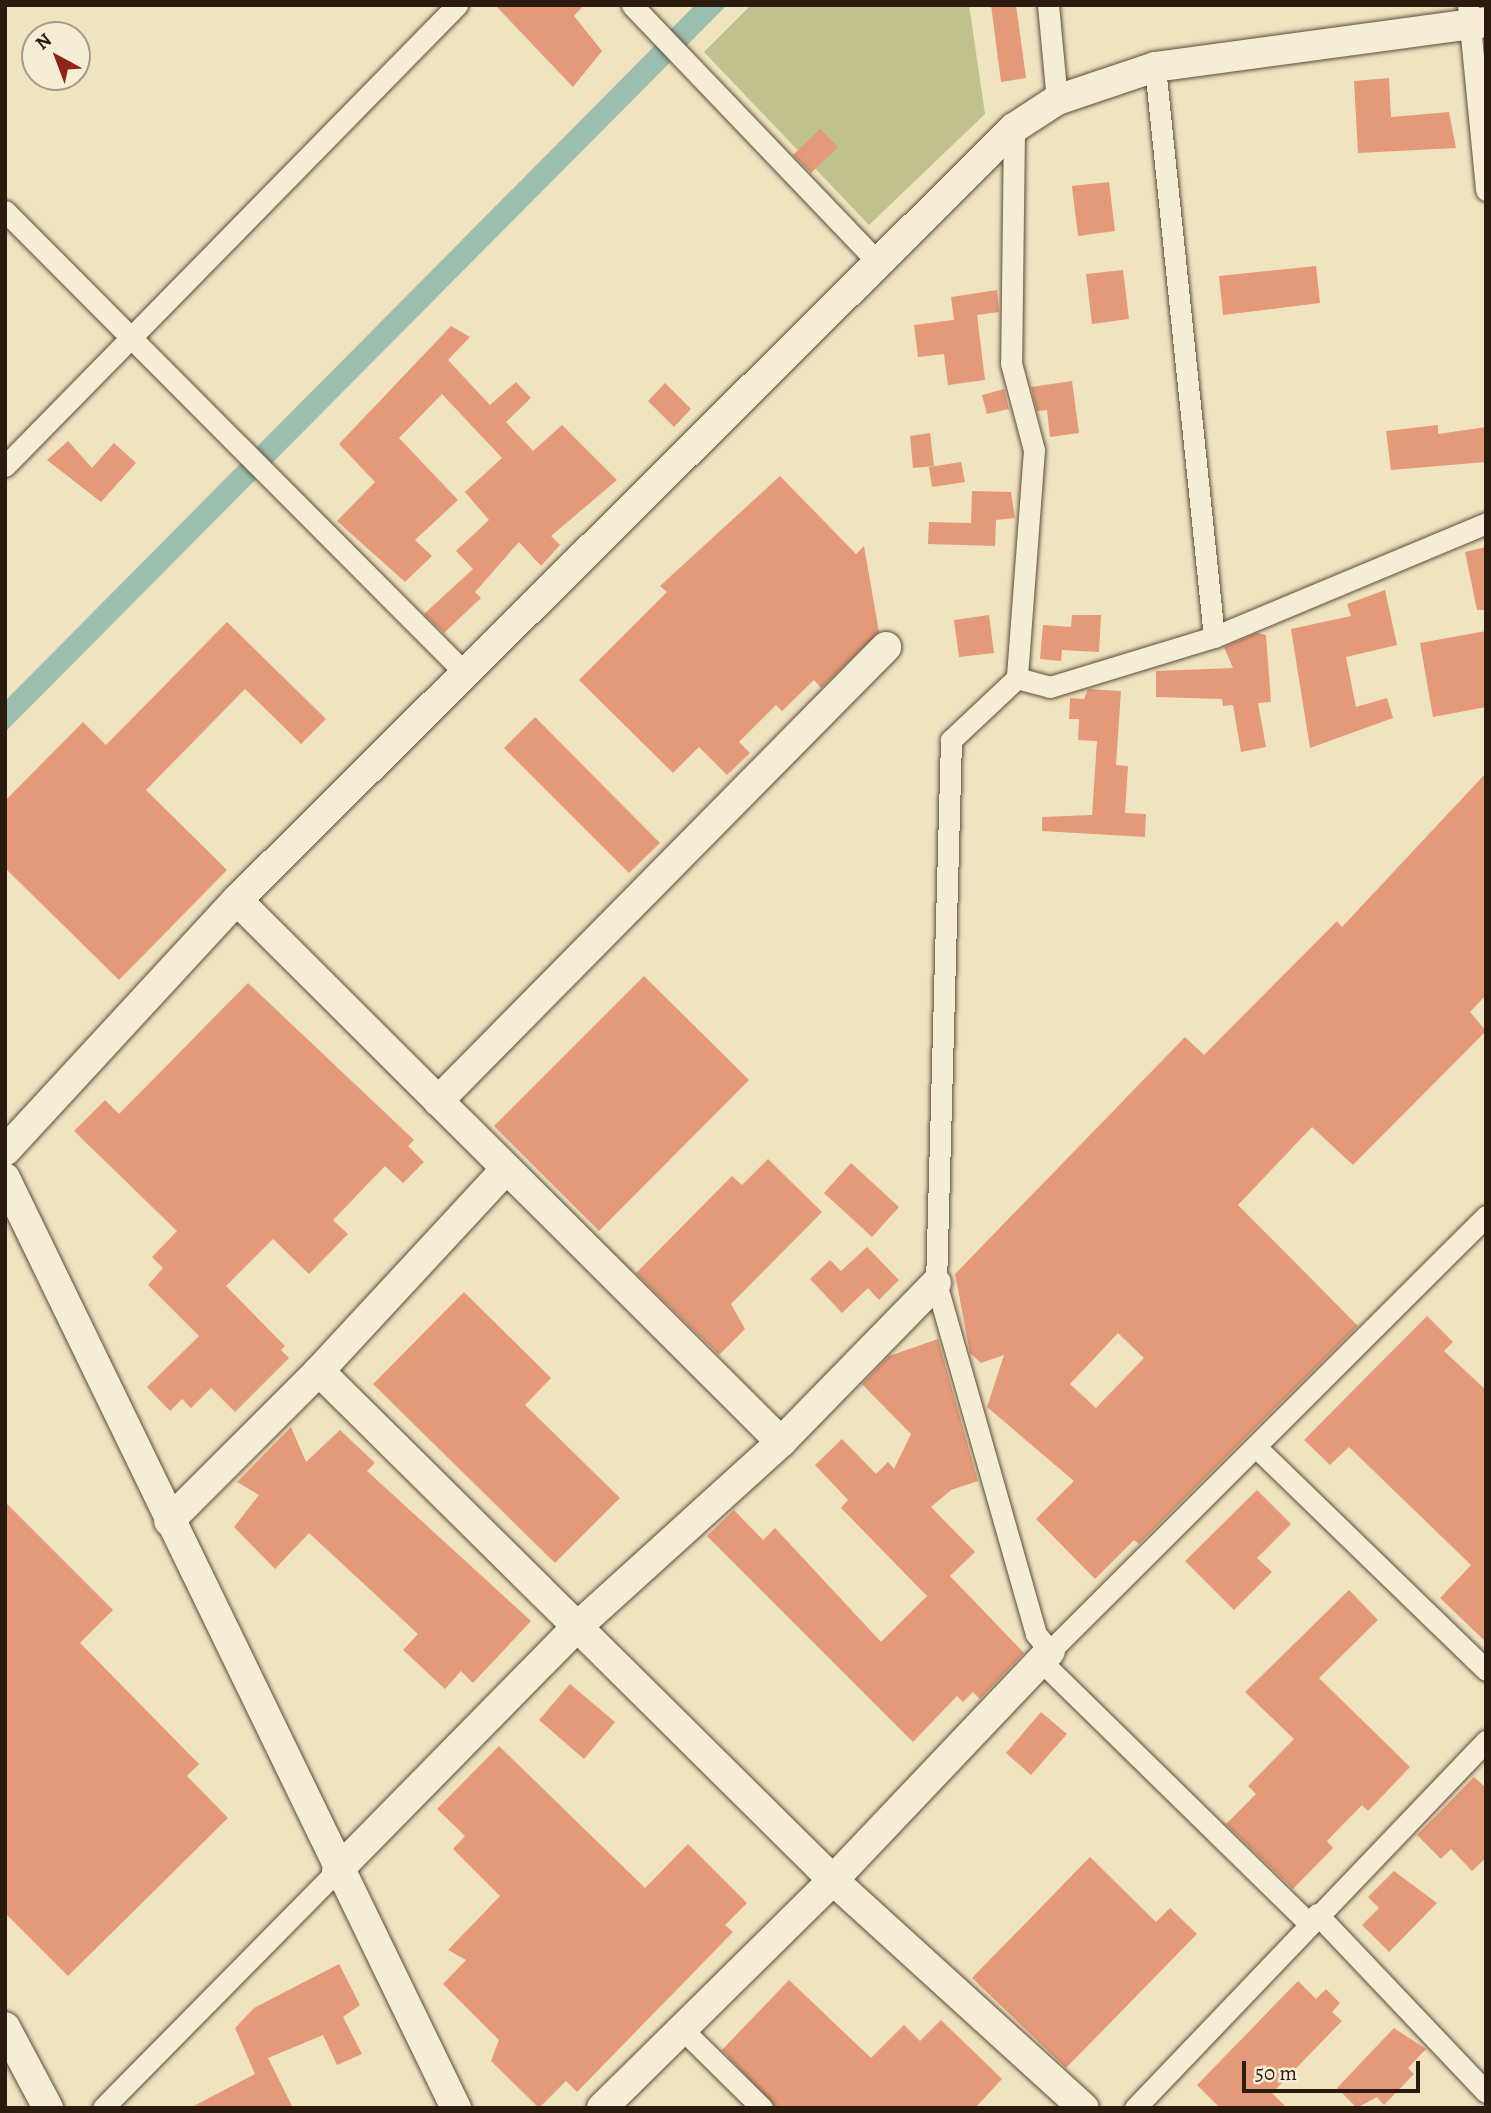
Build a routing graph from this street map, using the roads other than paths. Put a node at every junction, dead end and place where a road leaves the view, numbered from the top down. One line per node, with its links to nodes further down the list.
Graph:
1 (457, 5): 11 (street)
2 (632, 5): 10 (street)
3 (1048, 5): 6 (street)
4 (1475, 17): 5 (street); 8 (street)
5 (1155, 67): 6 (street); 14 (street)
6 (1057, 100): 7 (street)
7 (1014, 128): 10 (street); 17 (street)
8 (1486, 190)
9 (5, 211): 11 (street)
10 (876, 260): 16 (street)
11 (129, 341): 12 (street); 16 (street)
12 (5, 466)
13 (1486, 523): 14 (street)
14 (1213, 637): 17 (street)
15 (886, 647): 19 (street)
16 (467, 675): 18 (street)
17 (1017, 678): 24 (street)
18 (237, 900): 19 (street); 20 (street)
19 (438, 1101): 21 (street)
20 (5, 1151)
21 (506, 1169): 25 (street); 26 (street)
22 (5, 1178): 28 (street)
23 (1486, 1216): 27 (street)
24 (936, 1283): 26 (street); 30 (street)
25 (319, 1371): 28 (street); 29 (street)
26 (780, 1442): 29 (street)
27 (1258, 1449): 30 (street); 31 (street)
28 (169, 1521): 33 (street)
29 (576, 1628): 33 (street); 34 (street)
30 (1046, 1656): 34 (street); 35 (street)
31 (1486, 1671)
32 (1486, 1741): 35 (street)
33 (337, 1871): 40 (street); 41 (street)
34 (833, 1880): 37 (street); 44 (street)
35 (1313, 1919): 38 (street); 45 (street)
36 (5, 2027): 39 (street)
37 (683, 2030): 42 (street); 43 (street)
38 (1486, 2092)
39 (48, 2108)
40 (103, 2108)
41 (456, 2108)
42 (602, 2108)
43 (762, 2108)
44 (1084, 2108)
45 (1135, 2108)

